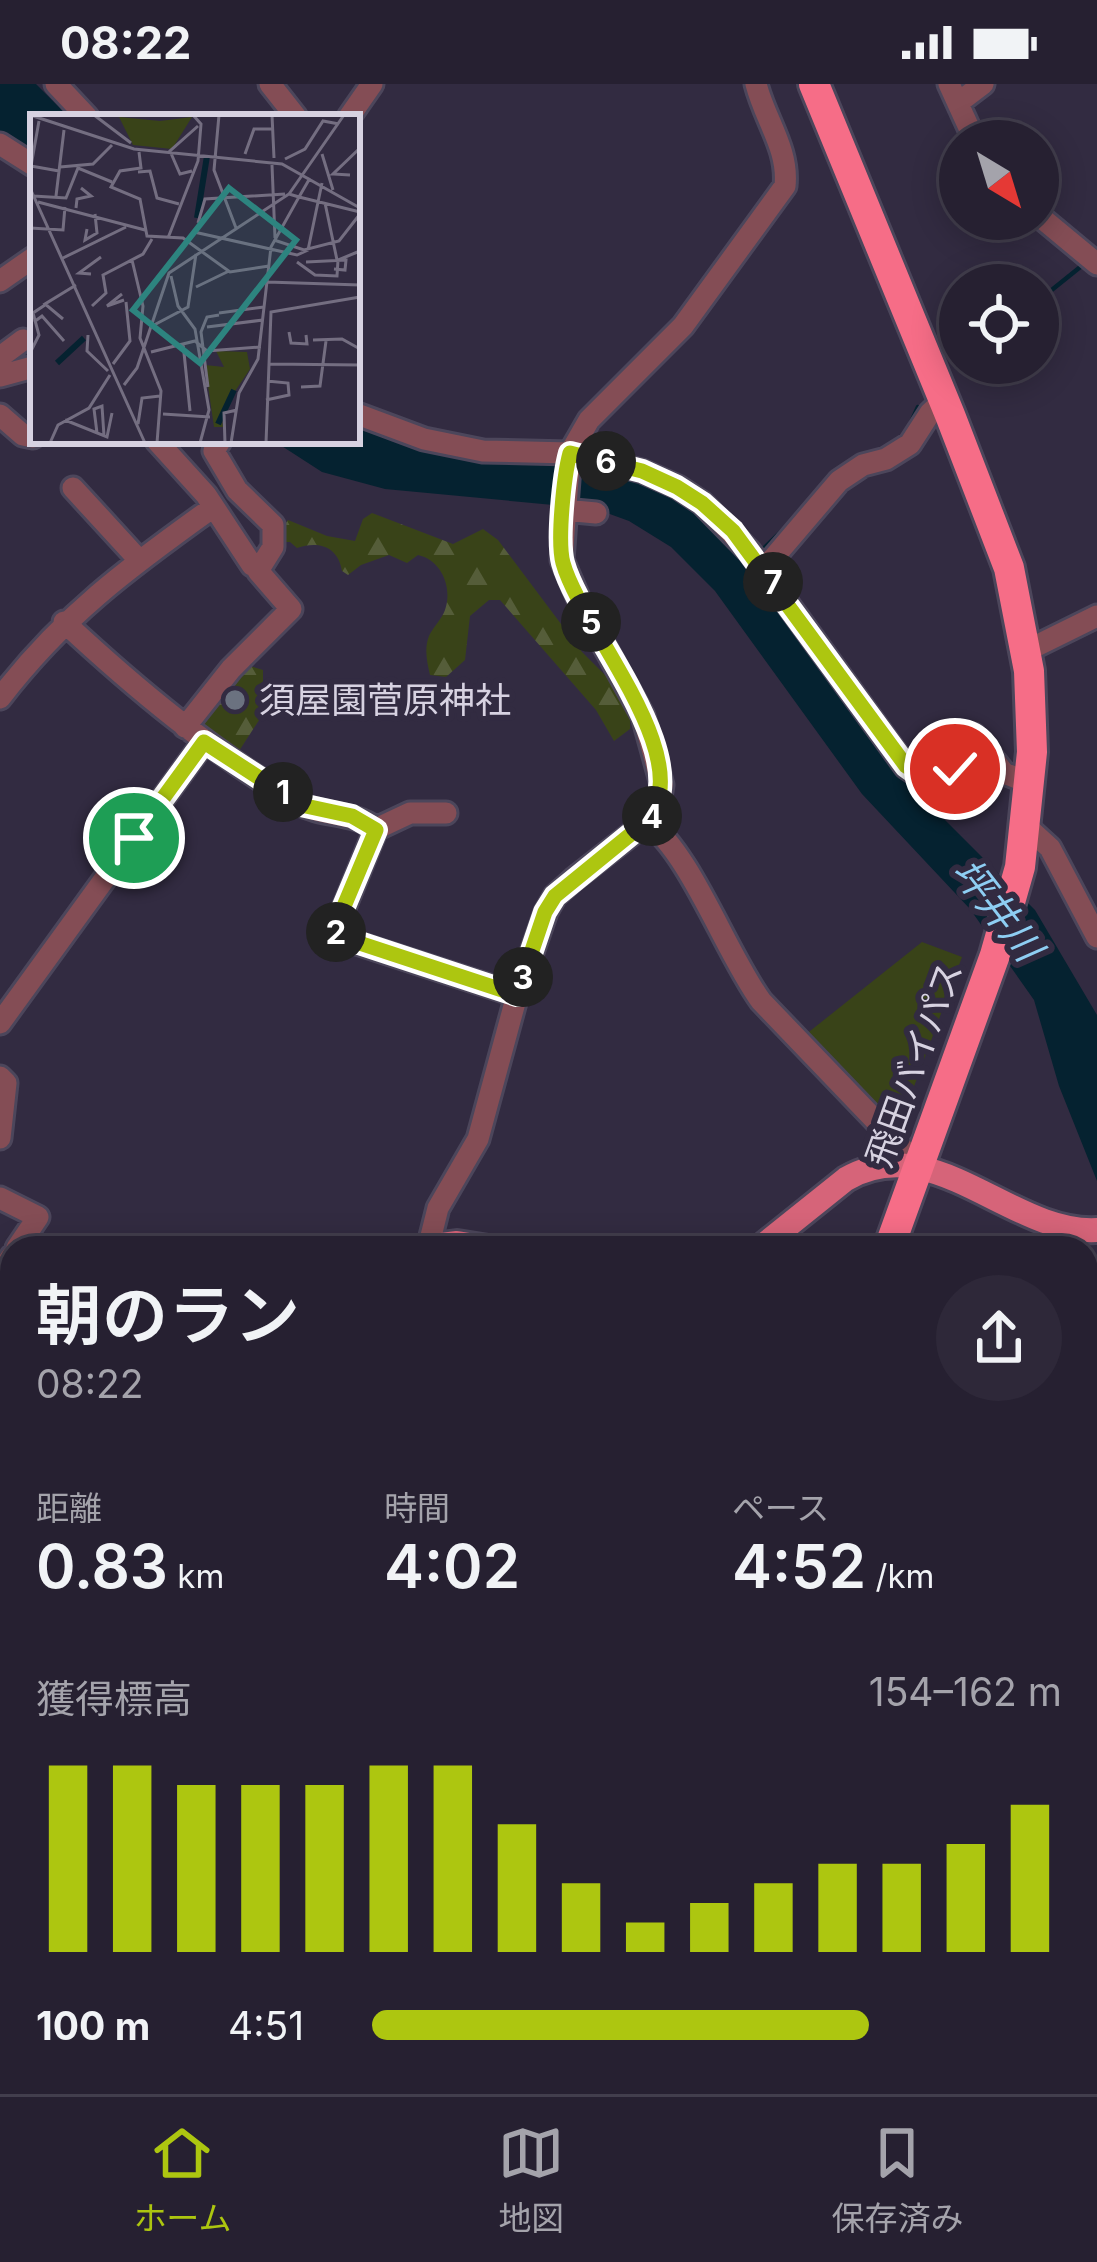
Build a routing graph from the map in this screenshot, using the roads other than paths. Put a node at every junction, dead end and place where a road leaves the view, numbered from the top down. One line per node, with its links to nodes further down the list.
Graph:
1 (56, 84): 8 (street)
2 (270, 84): 9 (street)
3 (372, 84): 10 (street)
4 (756, 84): 25 (street)
5 (814, 84): 21 (highway, 飛田バイパス)
6 (983, 84): 7 (street)
7 (953, 94)
8 (84, 114)
9 (294, 114)
10 (351, 114)
11 (0, 144): 12 (street)
12 (30, 163)
13 (1059, 232): 15 (street)
14 (30, 260): 16 (street)
15 (1097, 264)
16 (0, 281)
17 (23, 340): 18 (street)
18 (0, 356)
19 (30, 368): 20 (street)
20 (0, 376)
21 (944, 400): 32 (street); 35 (highway, 飛田バイパス)
22 (360, 415): 25 (street)
23 (160, 444): 28 (street)
24 (218, 444): 31 (street)
25 (569, 458): 27 (street); 32 (street)
26 (73, 488): 30 (street)
27 (564, 507): 29 (street); 41 (street)
28 (212, 508): 30 (street); 31 (street)
29 (596, 513)
30 (139, 560): 33 (street)
31 (260, 565): 37 (street)
32 (764, 569): 39 (street)
33 (64, 622): 36 (street); 37 (street)
34 (1094, 623): 35 (street)
35 (1025, 651): 39 (highway, 飛田バイパス)
36 (0, 698)
37 (185, 727): 38 (street)
38 (204, 742): 43 (street); 46 (street)
39 (1030, 783): 42 (highway, 飛田バイパス)
40 (446, 813): 43 (street)
41 (647, 821): 45 (street); 49 (street)
42 (1027, 827): 44 (street); 49 (highway, 飛田バイパス)
43 (376, 830): 45 (street)
44 (1097, 937)
45 (517, 995): 53 (street)
46 (0, 1023)
47 (0, 1077): 48 (street)
48 (0, 1138)
49 (920, 1167): 51 (main road); 54 (main road); 55 (highway, 飛田バイパス)
50 (0, 1198): 52 (street)
51 (1097, 1230)
52 (25, 1236)
53 (428, 1236)
54 (776, 1236)
55 (894, 1236)

